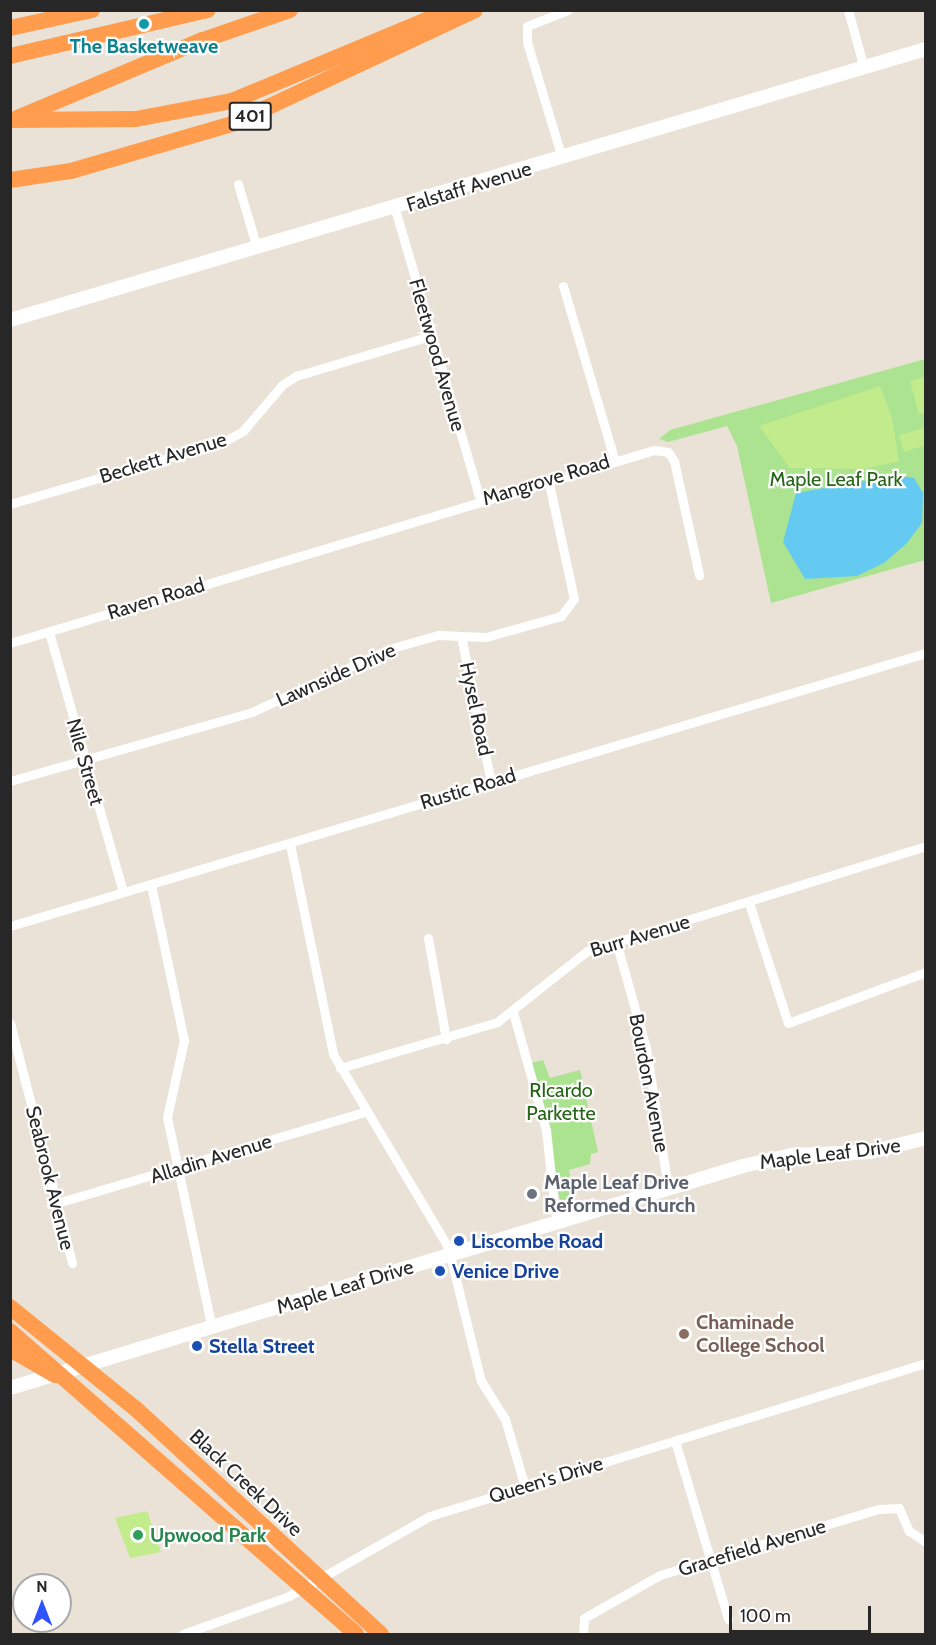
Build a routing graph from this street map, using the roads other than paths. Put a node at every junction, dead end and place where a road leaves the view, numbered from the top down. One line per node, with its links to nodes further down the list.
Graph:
1 (44, 10): 9 (highway)
2 (92, 10): 10 (highway)
3 (208, 10): 12 (highway)
4 (290, 10): 14 (highway)
5 (451, 10): 14 (highway)
6 (475, 10): 16 (highway, 401)
7 (568, 10): 15 (street)
8 (848, 10): 13 (street)
9 (10, 22)
10 (10, 28)
11 (926, 49): 13 (street, Falstaff Avenue)
12 (10, 56)
13 (864, 68): 15 (street, Falstaff Avenue)
14 (10, 121)
15 (562, 158): 18 (street, Falstaff Avenue)
16 (10, 180)
17 (238, 184): 19 (street)
18 (395, 209): 19 (street, Falstaff Avenue); 22 (street, Fleetwood Avenue)
19 (257, 249): 21 (street, Falstaff Avenue)
20 (563, 285): 23 (street)
21 (10, 321)
22 (430, 336): 25 (street, Fleetwood Avenue); 26 (street, Beckett Avenue)
23 (614, 458): 24 (street, Mangrove Road); 28 (street, Mangrove Road)
24 (549, 483): 25 (street, Mangrove Road); 30 (street, Lawnside Drive)
25 (480, 500): 27 (street, Mangrove Road)
26 (10, 504)
27 (302, 555): 29 (street, Raven Road)
28 (699, 576)
29 (49, 632): 31 (street, Raven Road); 33 (street, Nile Street)
30 (461, 636): 33 (street, Lawnside Drive); 35 (street, Hysel Road)
31 (10, 643)
32 (926, 653): 35 (street, Rustic Road)
33 (84, 760): 34 (street, Lawnside Drive); 39 (street, Nile Street)
34 (10, 781)
35 (491, 782): 36 (street, Rustic Road)
36 (290, 844): 38 (street, Rustic Road); 48 (street)
37 (926, 846): 40 (street, Burr Avenue)
38 (152, 885): 39 (street, Rustic Road); 51 (street)
39 (123, 891): 41 (street, Rustic Road)
40 (749, 903): 43 (street, Burr Avenue); 44 (street)
41 (10, 926)
42 (428, 938): 47 (street)
43 (617, 945): 45 (street, Burr Avenue); 52 (street, Bourdon Avenue)
44 (926, 972)
45 (513, 1012): 47 (street, Burr Avenue); 54 (street)
46 (10, 1023): 53 (street, Seabrook Avenue)
47 (446, 1039): 48 (street, Burr Avenue)
48 (340, 1068): 49 (street)
49 (365, 1112): 51 (street, Alladin Avenue); 55 (street)
50 (926, 1138): 52 (street, Maple Leaf Drive)
51 (179, 1170): 53 (street, Alladin Avenue); 59 (street)
52 (668, 1187): 55 (street, Maple Leaf Drive)
53 (57, 1203): 56 (street, Seabrook Avenue)
54 (555, 1213)
55 (449, 1256): 59 (street, Maple Leaf Drive); 67 (street)
56 (72, 1263)
57 (10, 1294): 62 (highway)
58 (10, 1307): 62 (highway)
59 (212, 1328): 65 (street, Maple Leaf Drive)
60 (10, 1331): 64 (highway, Black Creek Drive)
61 (10, 1349): 64 (highway)
62 (69, 1351): 74 (highway, Black Creek Drive)
63 (926, 1363): 66 (street, Queen's Drive)
64 (77, 1386): 73 (highway, Black Creek Drive)
65 (10, 1388)
66 (675, 1441): 67 (street, Queen's Drive); 69 (street)
67 (525, 1487): 71 (street, Queen's Drive)
68 (926, 1542): 69 (street, Gracefield Avenue)
69 (709, 1561): 70 (street); 75 (street, Gracefield Avenue)
70 (728, 1619)
71 (212, 1630): 72 (street, Queen's Drive)
72 (183, 1635)
73 (356, 1635)
74 (381, 1635)
75 (583, 1635)

